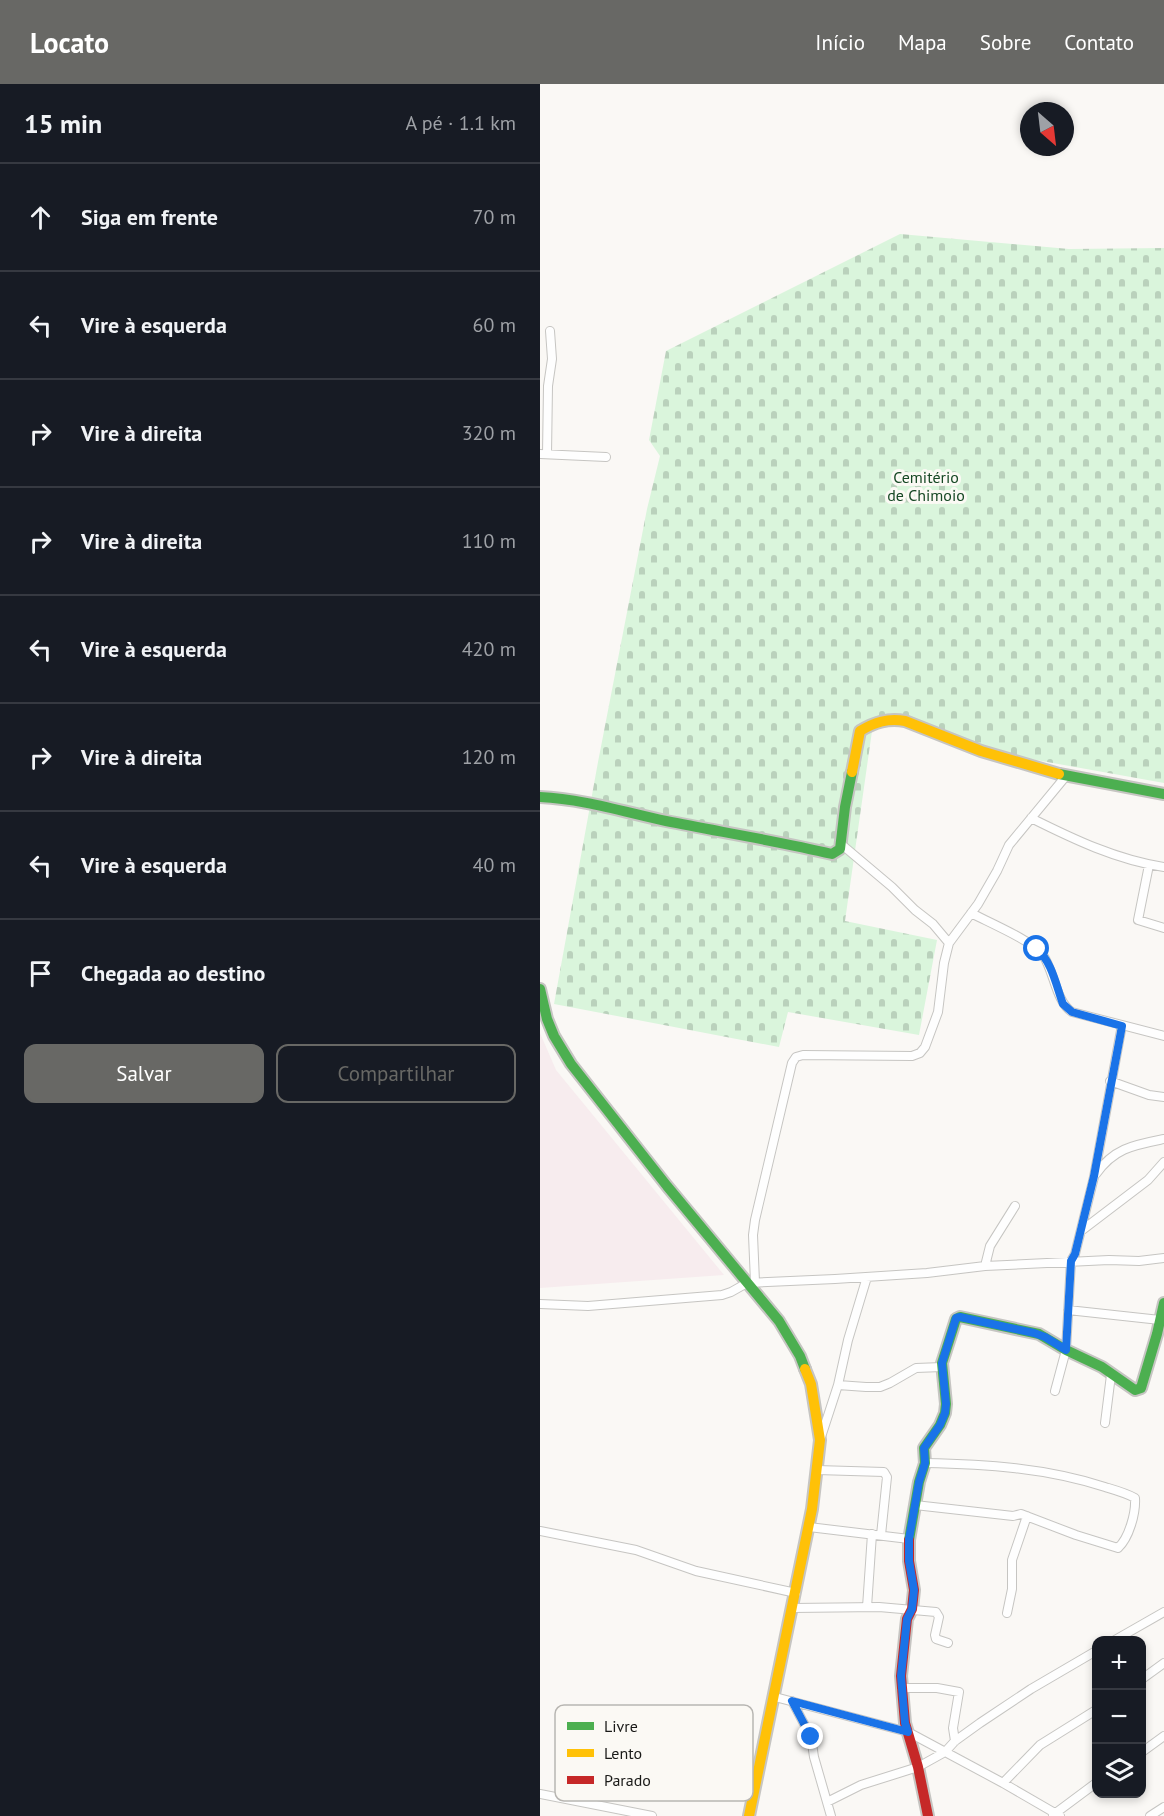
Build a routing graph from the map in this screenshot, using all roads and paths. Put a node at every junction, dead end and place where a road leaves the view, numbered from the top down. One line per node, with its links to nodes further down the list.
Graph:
1 (550, 331): 2 (street)
2 (543, 454): 3 (street)
3 (606, 457)
4 (1066, 776): 5 (street); 7 (street); 8 (street)
5 (1164, 794)
6 (540, 797): 8 (street)
7 (1031, 818): 9 (street); 11 (street)
8 (841, 844): 13 (street)
9 (1149, 865): 10 (street); 12 (street)
10 (1164, 867)
11 (971, 913): 13 (street); 15 (street)
12 (1164, 928)
13 (949, 943): 28 (street)
14 (540, 989): 28 (street)
15 (1122, 1026): 16 (street); 17 (street)
16 (1164, 1036)
17 (1110, 1081): 18 (street); 21 (street)
18 (1164, 1097)
19 (1164, 1139): 21 (street)
20 (1164, 1162): 23 (street)
21 (1094, 1176): 23 (street)
22 (1015, 1206): 26 (street)
23 (1081, 1231): 25 (street)
24 (1164, 1259): 25 (street)
25 (1071, 1261): 26 (street); 31 (street)
26 (985, 1266): 27 (street)
27 (867, 1277): 28 (street); 36 (street)
28 (751, 1282): 30 (street); 39 (street)
29 (1164, 1303): 32 (street)
30 (540, 1304)
31 (1068, 1310): 32 (street); 33 (street)
32 (1160, 1320): 35 (street)
33 (1066, 1350): 34 (street); 35 (street); 37 (street)
34 (942, 1367): 36 (street); 40 (street)
35 (1111, 1375): 38 (street)
36 (838, 1385): 39 (street)
37 (1055, 1391)
38 (1105, 1423)
39 (820, 1440): 41 (street)
40 (925, 1463): 42 (street); 43 (street)
41 (817, 1470): 44 (street); 46 (street)
42 (915, 1505): 43 (street); 47 (street)
43 (1027, 1516): 53 (street)
44 (809, 1527): 46 (street); 48 (street)
45 (540, 1531): 48 (street)
46 (877, 1535): 47 (street); 49 (street)
47 (909, 1539): 51 (street)
48 (796, 1593): 50 (street)
49 (867, 1607): 50 (street); 51 (street)
50 (793, 1608): 60 (street)
51 (912, 1609): 55 (street); 59 (street)
52 (1164, 1612): 54 (street)
53 (1007, 1613)
54 (1123, 1636)
55 (948, 1643)
56 (1092, 1653): 65 (street)
57 (1164, 1663): 58 (street)
58 (1146, 1676)
59 (901, 1688): 63 (street); 65 (street)
60 (775, 1697): 61 (street); 78 (street)
61 (792, 1701): 63 (street); 74 (street)
62 (1092, 1713): 69 (street)
63 (908, 1732): 67 (street); 68 (street)
64 (1164, 1737): 66 (street)
65 (955, 1741): 67 (street)
66 (1146, 1749)
67 (945, 1752): 68 (street); 69 (street)
68 (918, 1767): 74 (street); 80 (street)
69 (1003, 1783): 76 (street)
70 (1092, 1786): 76 (street)
71 (540, 1794): 72 (street)
72 (555, 1797)
73 (576, 1801): 77 (street)
74 (827, 1802): 79 (street)
75 (1164, 1807): 81 (street)
76 (1056, 1815)
77 (652, 1816)
78 (750, 1816)
79 (831, 1816)
80 (928, 1816)
81 (1150, 1816)

